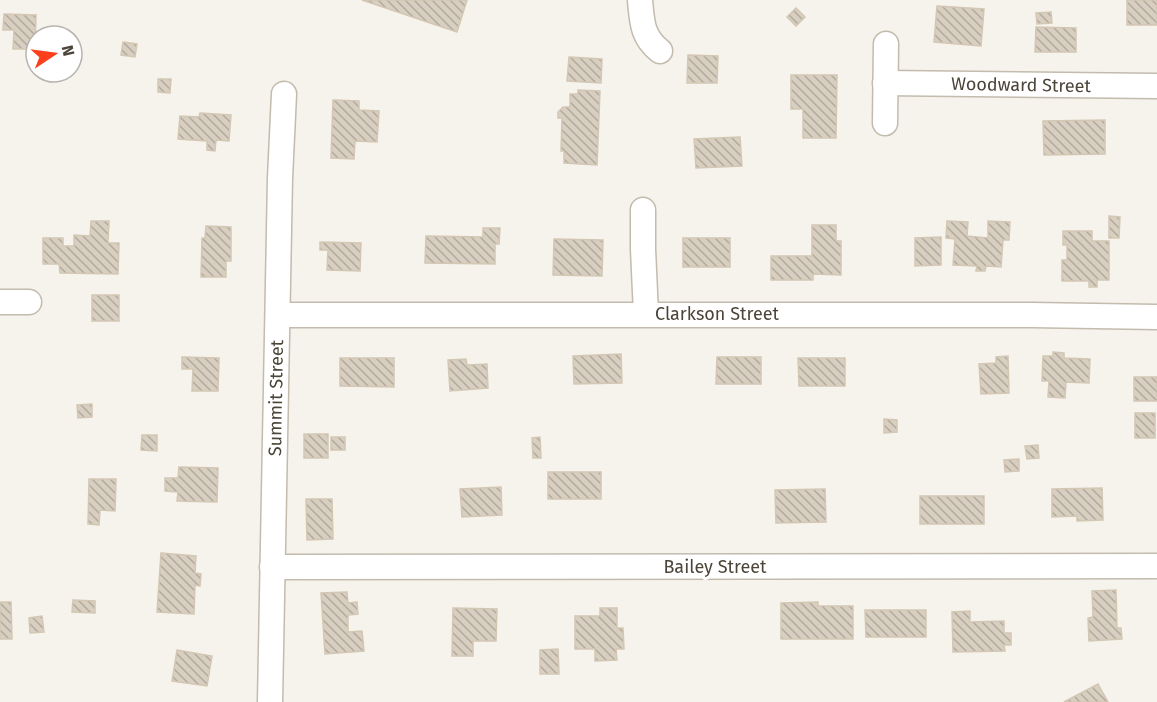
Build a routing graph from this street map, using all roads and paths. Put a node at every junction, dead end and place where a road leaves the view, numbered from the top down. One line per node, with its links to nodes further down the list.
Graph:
1 (640, 0): 3 (street)
2 (886, 44): 4 (street)
3 (660, 51)
4 (885, 83): 5 (street, Woodward Street); 7 (street)
5 (1157, 86)
6 (284, 94): 12 (street, Summit Street)
7 (885, 123)
8 (644, 210): 11 (street)
9 (0, 302): 10 (street)
10 (28, 302)
11 (646, 314): 12 (street, Clarkson Street); 13 (street, Clarkson Street)
12 (278, 315): 15 (street, Summit Street)
13 (1157, 317)
14 (1157, 566): 15 (street, Bailey Street)
15 (272, 567): 16 (street, Summit Street)
16 (270, 702)

